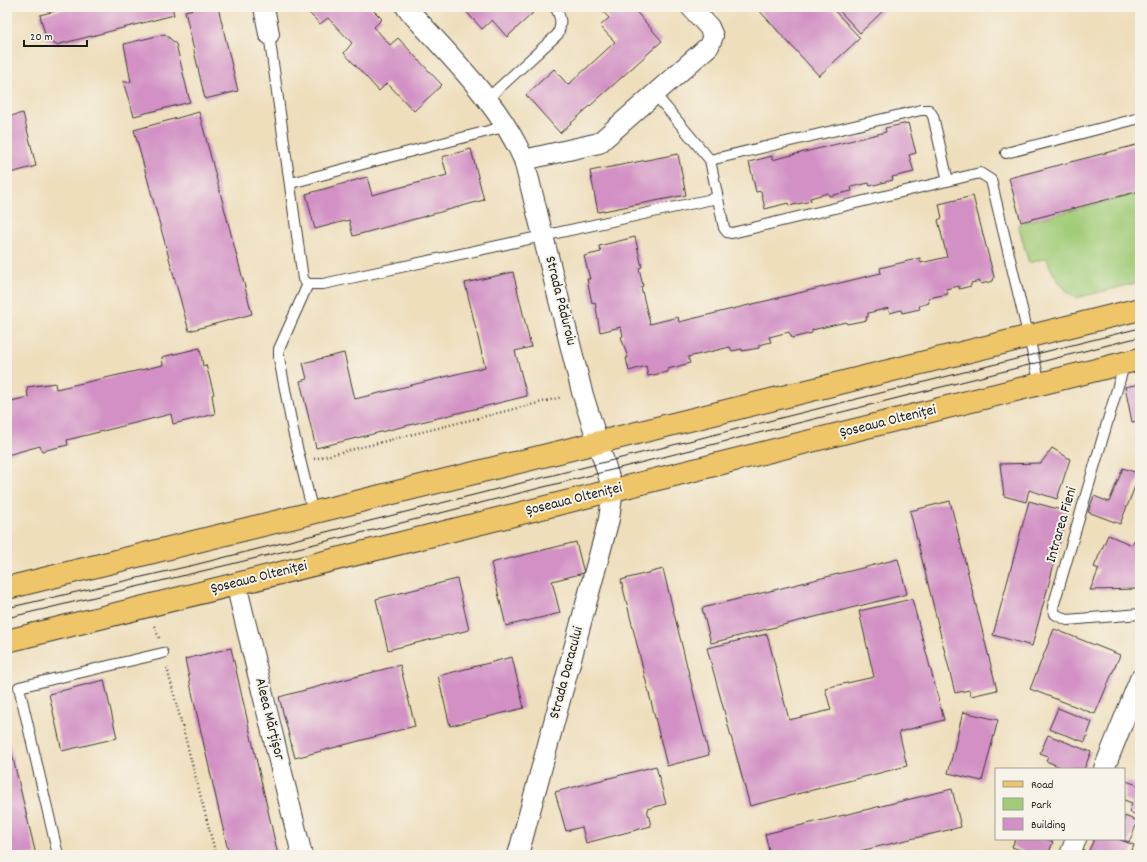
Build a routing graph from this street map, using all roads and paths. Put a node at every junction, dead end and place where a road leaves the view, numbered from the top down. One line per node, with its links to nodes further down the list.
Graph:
1 (264, 7): 5 (street)
2 (406, 7): 7 (street, Strada Păduroiu)
3 (555, 7): 7 (lane)
4 (691, 7): 6 (street)
5 (269, 34): 14 (lane)
6 (655, 94): 11 (street); 12 (lane)
7 (487, 99): 9 (street, Strada Păduroiu)
8 (1140, 118): 10 (lane)
9 (507, 126): 11 (street, Strada Păduroiu); 14 (lane)
10 (1006, 153)
11 (524, 160): 16 (street, Strada Păduroiu)
12 (710, 160): 13 (lane); 15 (lane)
13 (948, 181): 15 (lane); 19 (lane)
14 (291, 183): 17 (lane)
15 (717, 198): 16 (lane)
16 (543, 236): 17 (lane); 22 (street, Strada Păduroiu)
17 (308, 284): 24 (lane)
18 (1140, 309): 19 (main road)
19 (1028, 336): 21 (lane); 23 (main road)
20 (1133, 360): 21 (main road, Șoseaua Olteniței); 30 (lane, Intrarea Fieni)
21 (1040, 384): 25 (main road, Șoseaua Olteniței)
22 (582, 392): 23 (street, Strada Păduroiu); 24 (path)
23 (597, 442): 25 (street, Strada Păduroiu); 26 (main road)
24 (300, 462): 26 (lane)
25 (613, 490): 27 (main road, Șoseaua Olteniței); 39 (street, Strada Daracului)
26 (312, 513): 28 (main road)
27 (236, 584): 29 (main road, Șoseaua Olteniței); 38 (street, Aleea Mărțișor)
28 (7, 588)
29 (141, 607): 31 (main road, Șoseaua Olteniței); 32 (path)
30 (1140, 614)
31 (7, 641)
32 (163, 653): 36 (lane); 37 (path)
33 (1140, 678): 34 (street)
34 (1104, 768)
35 (1076, 840): 40 (street)
36 (58, 855)
37 (216, 855)
38 (302, 855)
39 (518, 855)
40 (1070, 855)

